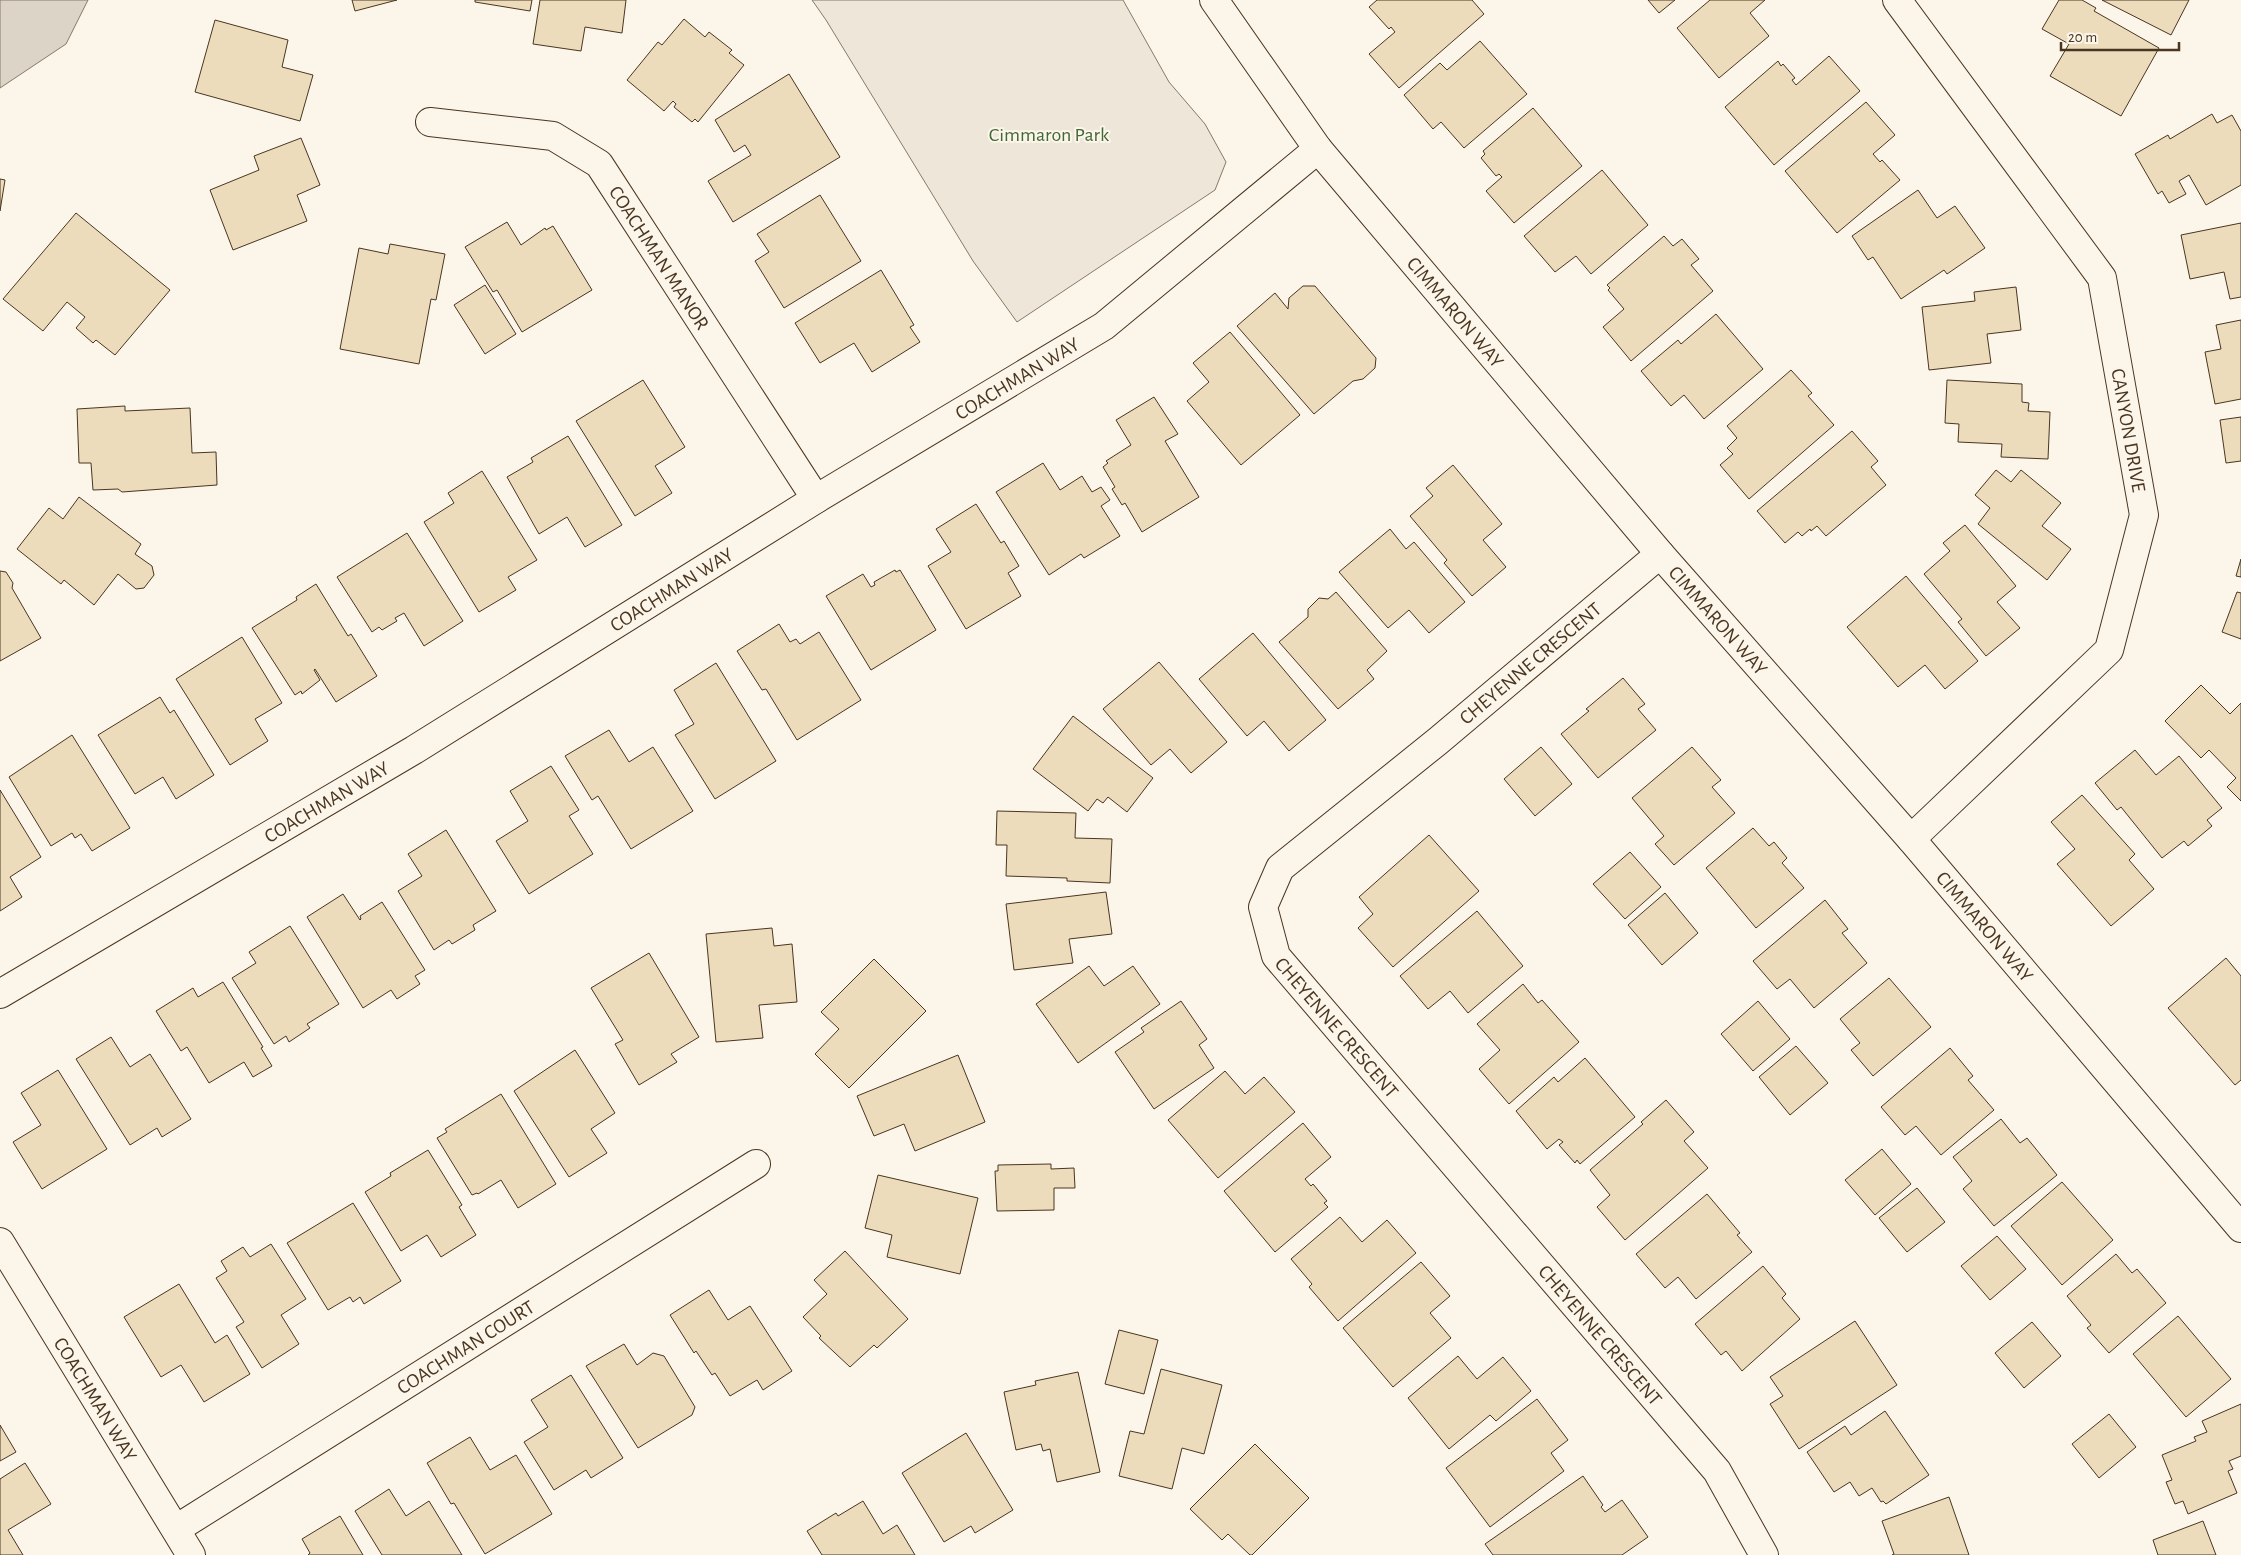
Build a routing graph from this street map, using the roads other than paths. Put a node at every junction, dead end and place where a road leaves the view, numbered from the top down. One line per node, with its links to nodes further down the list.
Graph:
1 (1214, 0): 4 (street, CIMMARON WAY)
2 (1897, 0): 7 (street, CANYON DRIVE)
3 (430, 122): 5 (street, COACHMAN MANOR)
4 (1318, 148): 5 (street, COACHMAN WAY); 6 (street, CIMMARON WAY)
5 (816, 499): 8 (street, COACHMAN WAY)
6 (1660, 554): 7 (street, CIMMARON WAY); 14 (street, CHEYENNE CRESCENT)
7 (1911, 839): 10 (street, CIMMARON WAY)
8 (0, 994)
9 (756, 1164): 12 (street, COACHMAN COURT)
10 (2236, 1211)
11 (0, 1242): 12 (street, COACHMAN WAY)
12 (176, 1529): 13 (street, COACHMAN WAY)
13 (191, 1555)
14 (1764, 1555)

